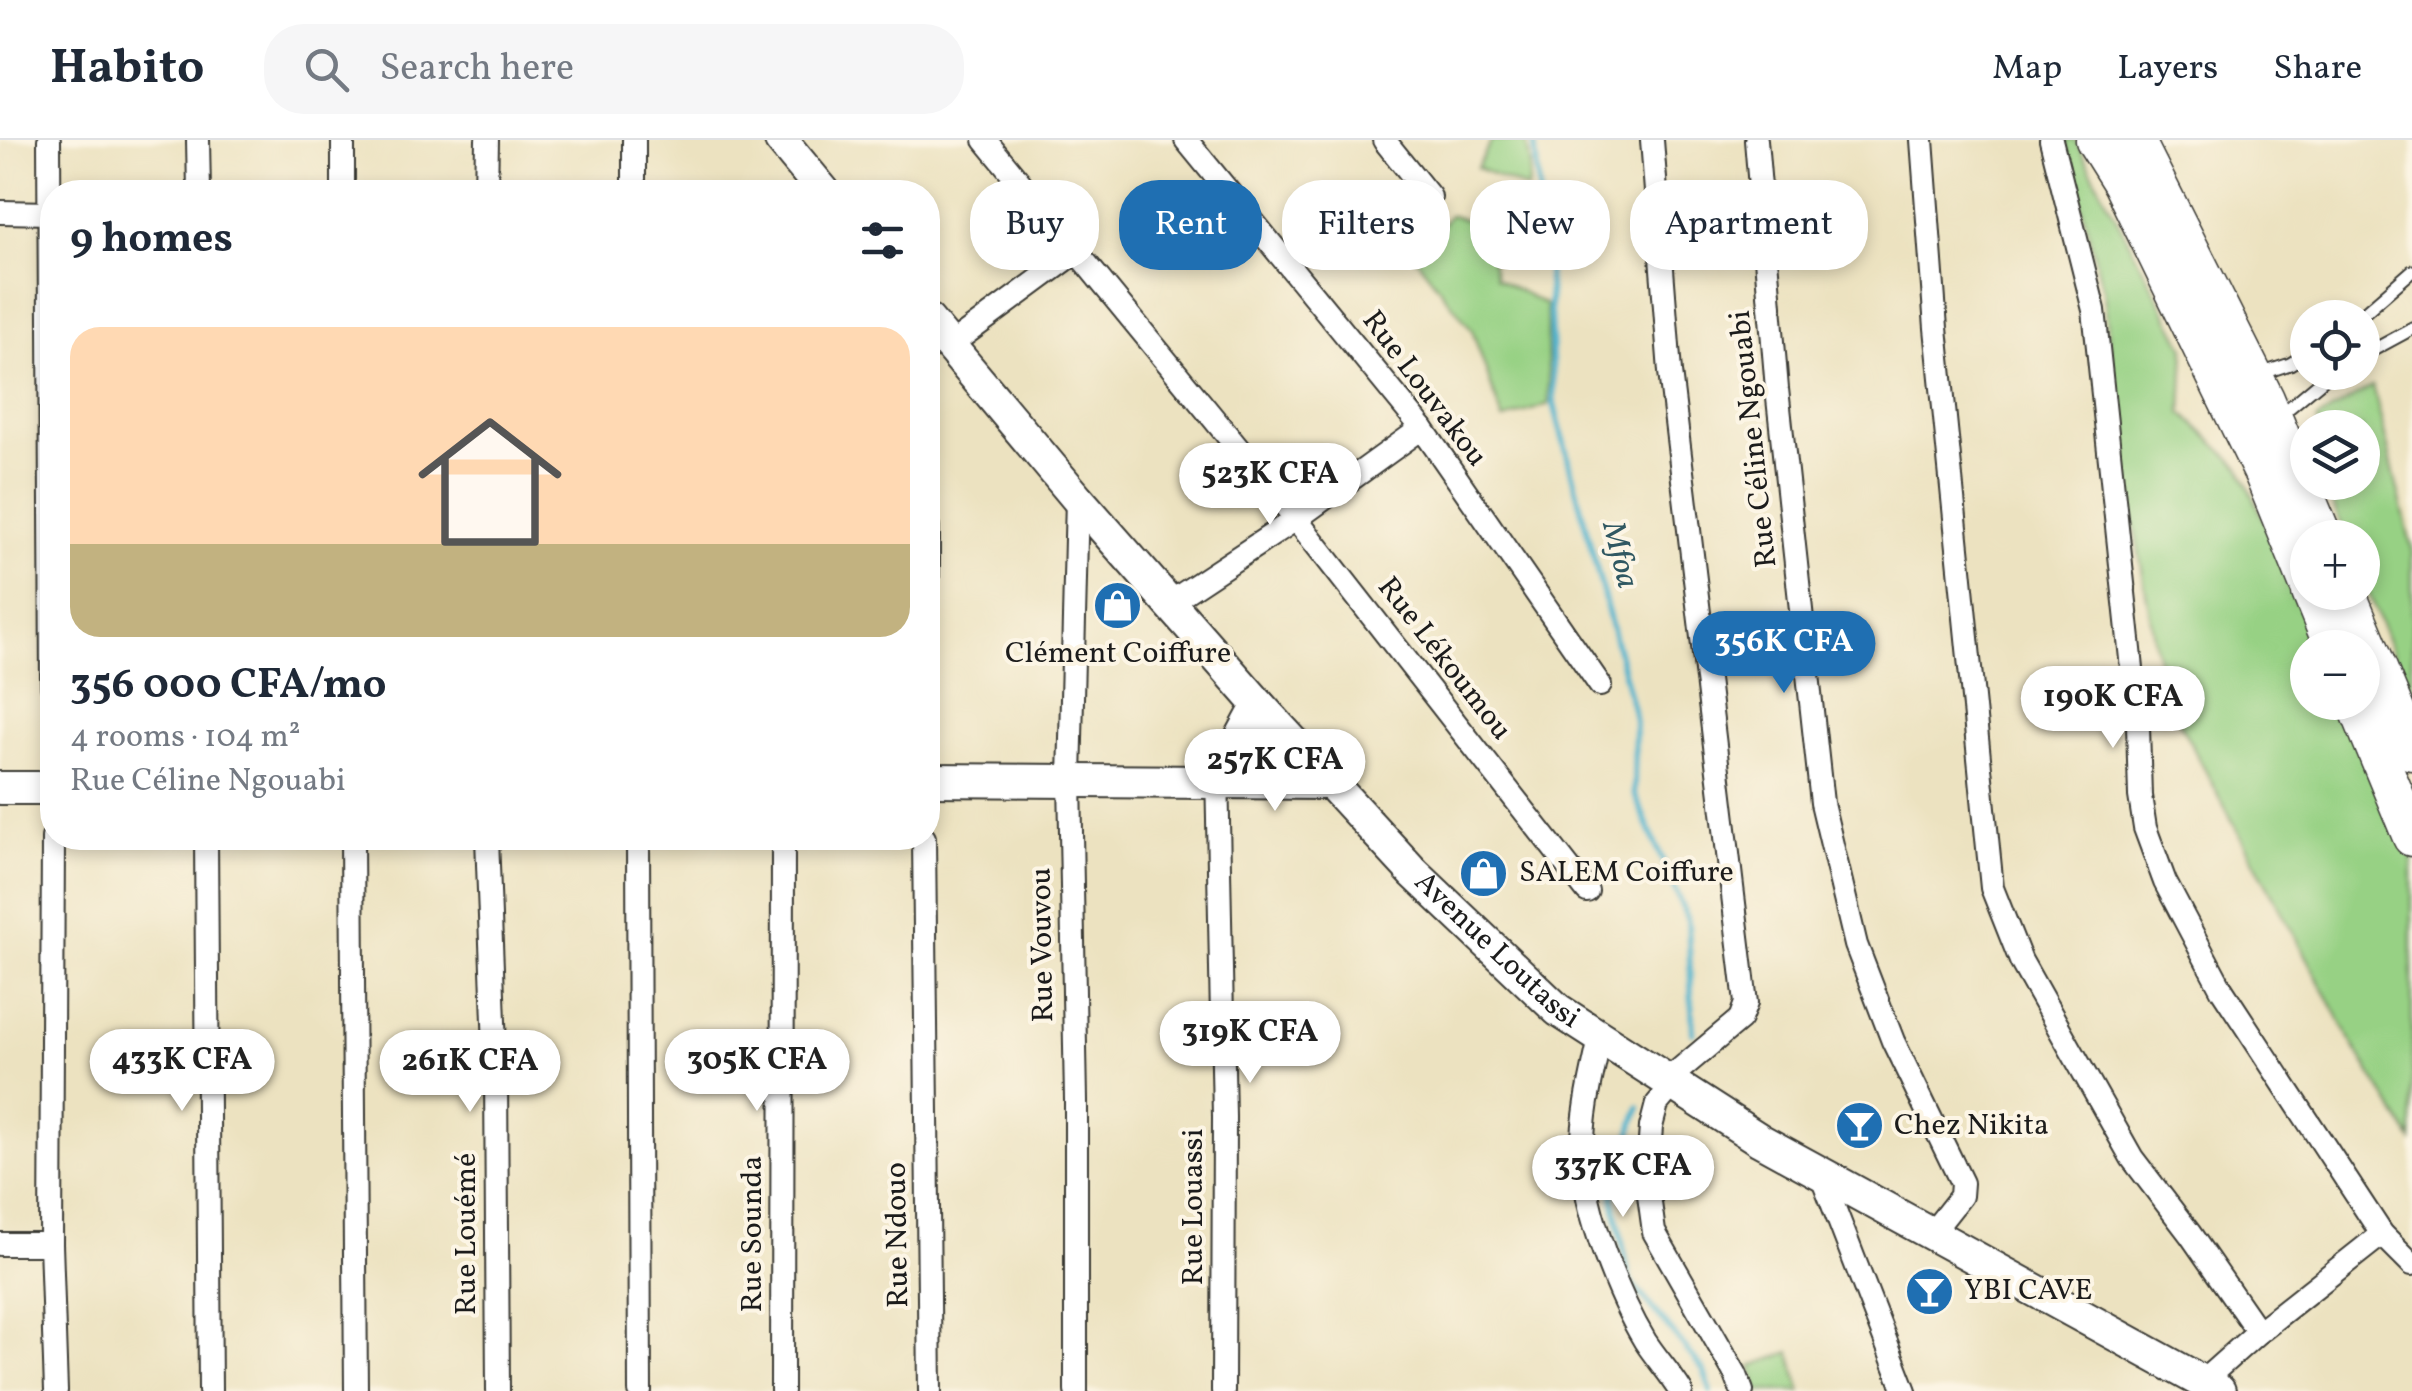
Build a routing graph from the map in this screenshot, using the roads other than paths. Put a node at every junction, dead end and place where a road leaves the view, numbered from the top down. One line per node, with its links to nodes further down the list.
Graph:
1 (49, 140): 16 (street)
2 (198, 140): 17 (street)
3 (343, 140): 18 (street)
4 (486, 140): 19 (street)
5 (634, 140): 20 (street)
6 (781, 140): 21 (main road)
7 (986, 140): 22 (street, Rue Lékoumou)
8 (1186, 140): 37 (street, Rue Louvakou)
9 (1384, 140): 23 (street)
10 (1652, 140): 64 (street)
11 (1756, 140): 66 (street, Rue Céline Ngouabi)
12 (1922, 140): 71 (street)
13 (2051, 140): 67 (street)
14 (2094, 140): 36 (main road)
15 (2135, 140): 36 (main road)
16 (50, 180)
17 (199, 180)
18 (343, 180)
19 (486, 180)
20 (634, 180)
21 (814, 180)
22 (1018, 180)
23 (1416, 180)
24 (0, 212): 25 (street)
25 (40, 213)
26 (1051, 270): 32 (street)
27 (1090, 270): 39 (street, Rue Lékoumou)
28 (2412, 271): 29 (lane)
29 (2379, 300)
30 (2412, 329): 33 (lane)
31 (940, 335): 32 (main road, Avenue Loutassi)
32 (949, 346): 38 (main road, Avenue Loutassi)
33 (2380, 346)
34 (2290, 364): 36 (lane)
35 (2290, 389): 36 (lane)
36 (2256, 402): 40 (main road); 41 (main road)
37 (1422, 428): 39 (street); 44 (street, Rue Louvakou)
38 (1076, 498): 42 (main road, Avenue Loutassi); 49 (street, Rue Vouvou)
39 (1296, 519): 42 (street); 62 (street, Rue Lékoumou)
40 (2314, 520)
41 (2290, 539)
42 (1168, 603): 45 (main road, Avenue Loutassi)
43 (2354, 610): 47 (main road)
44 (1600, 685)
45 (1259, 705): 48 (main road); 51 (main road, Avenue Loutassi)
46 (2363, 720): 54 (main road)
47 (2412, 750)
48 (1210, 776): 49 (main road); 51 (main road); 81 (street, Rue Louassi)
49 (1070, 778): 50 (main road); 80 (street, Rue Vouvou)
50 (940, 780)
51 (1334, 783): 63 (main road, Avenue Loutassi)
52 (0, 788): 53 (main road)
53 (40, 788)
54 (2412, 837)
55 (53, 850): 69 (street)
56 (206, 850): 74 (street)
57 (352, 850): 75 (street)
58 (487, 850): 76 (street, Rue Louémé)
59 (638, 850): 77 (street)
60 (783, 850): 78 (street, Rue Sounda)
61 (924, 850): 79 (street, Rue Ndouo)
62 (1587, 890)
63 (1600, 1039): 64 (main road, Avenue Loutassi); 82 (street)
64 (1669, 1084): 65 (main road, Avenue Loutassi); 83 (street)
65 (1821, 1174): 66 (main road, Avenue Loutassi); 84 (street)
66 (1931, 1234): 72 (main road, Avenue Loutassi)
67 (2382, 1234): 70 (street); 71 (street)
68 (0, 1244): 69 (street)
69 (50, 1244): 73 (street)
70 (2412, 1264)
71 (2258, 1332): 72 (street)
72 (2211, 1386)
73 (56, 1391)
74 (210, 1391)
75 (356, 1391)
76 (498, 1391)
77 (640, 1391)
78 (782, 1391)
79 (930, 1391)
80 (1076, 1391)
81 (1224, 1391)
82 (1680, 1391)
83 (1742, 1391)
84 (1905, 1391)

